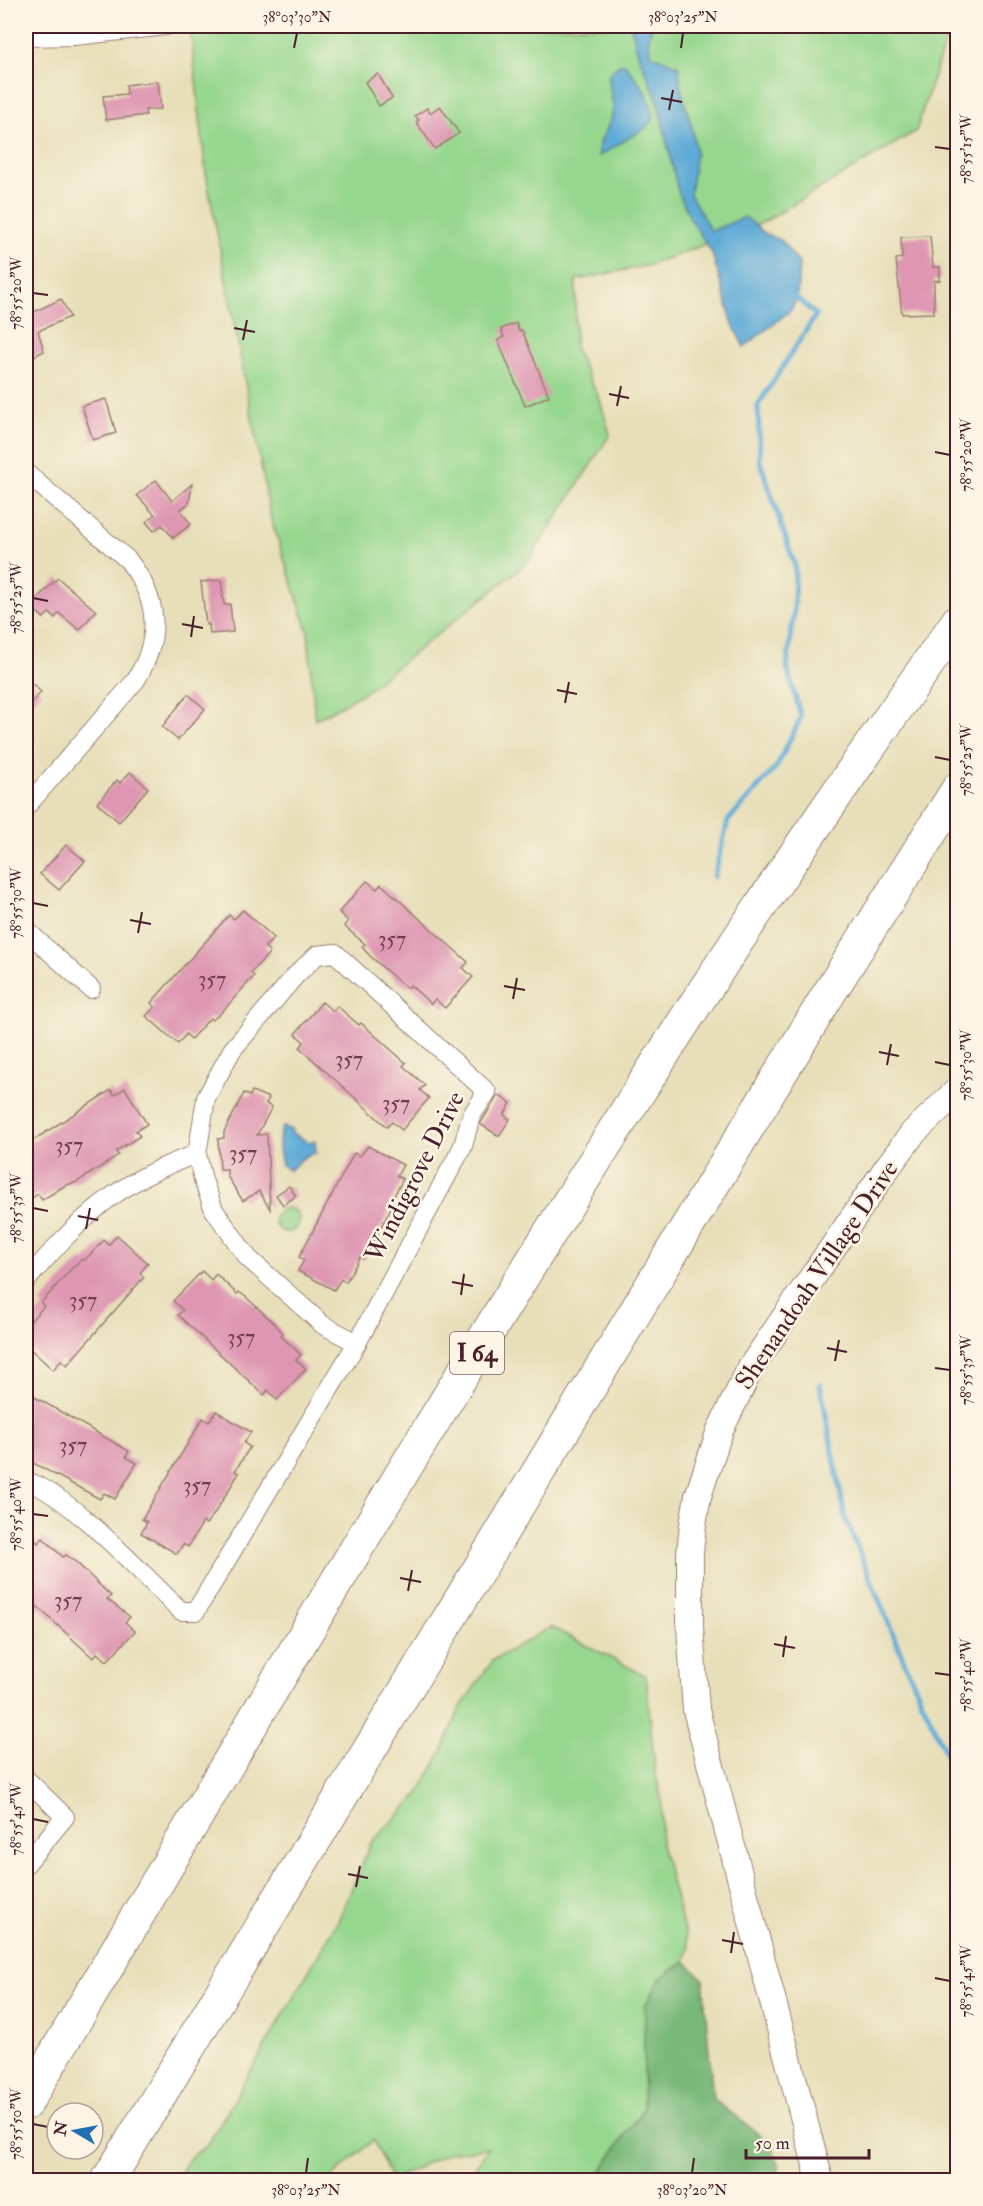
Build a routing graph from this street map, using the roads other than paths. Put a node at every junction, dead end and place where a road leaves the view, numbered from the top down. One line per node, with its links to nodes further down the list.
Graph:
1 (166, 26): 2 (street)
2 (133, 28): 3 (street)
3 (26, 37)
4 (26, 473): 7 (street)
5 (957, 621): 17 (highway, I 64)
6 (957, 789): 18 (highway)
7 (26, 807)
8 (26, 930): 9 (street)
9 (91, 989)
10 (957, 1090): 19 (street, Shenandoah Village Drive)
11 (197, 1154): 12 (street); 13 (street, Windigrove Drive); 13 (street, Windigrove Drive)
12 (26, 1281)
13 (357, 1343): 14 (street, Windigrove Drive)
14 (26, 1481)
15 (26, 1779): 16 (street)
16 (26, 1864)
17 (26, 2103)
18 (108, 2181)
19 (820, 2181)

